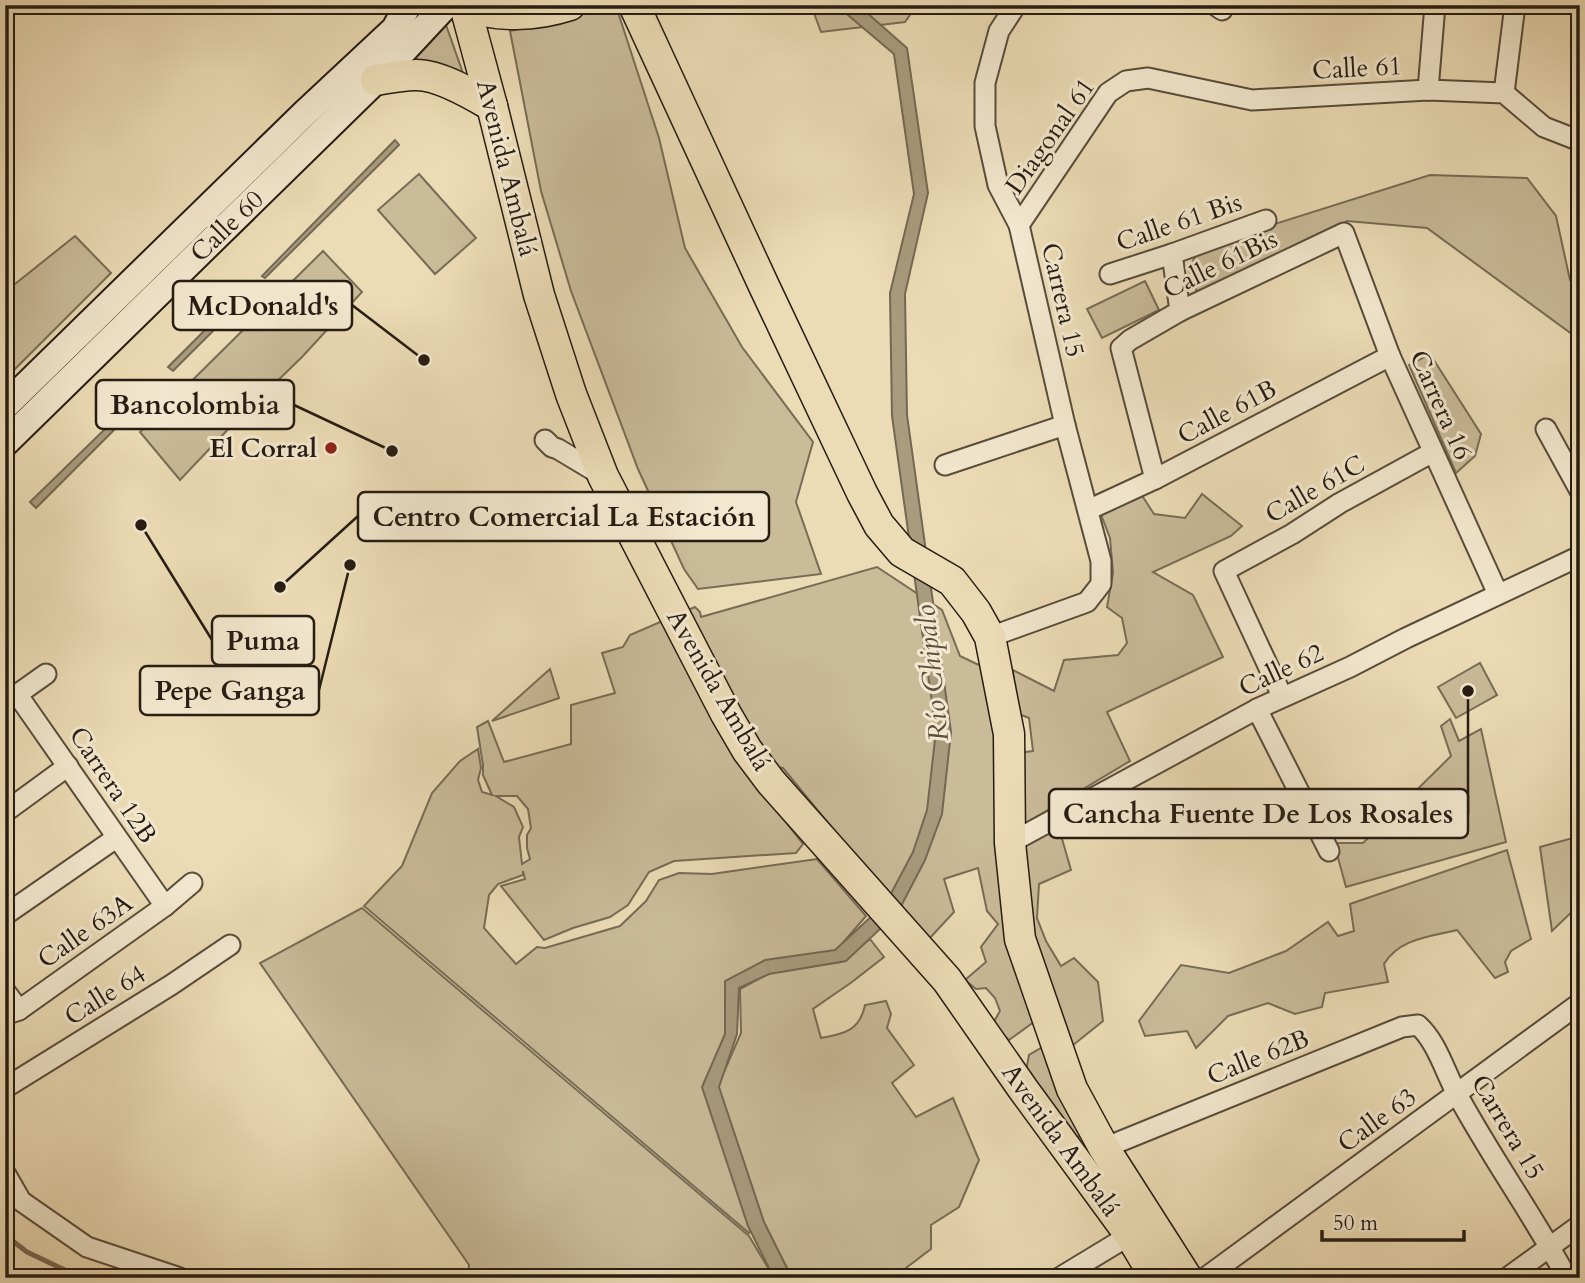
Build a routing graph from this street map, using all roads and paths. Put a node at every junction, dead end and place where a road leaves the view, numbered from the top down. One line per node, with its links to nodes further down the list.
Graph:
1 (408, 5): 22 (main road, Calle 60)
2 (446, 5): 9 (main road, Calle 60)
3 (570, 5): 8 (main road)
4 (634, 5): 35 (main road, Avenida Ambalá)
5 (1016, 5): 16 (street, Carrera 15)
6 (1434, 5): 11 (street)
7 (1515, 5): 12 (street)
8 (465, 6): 13 (main road, Avenida Ambalá)
9 (376, 80): 13 (main road); 26 (main road, Calle 60)
10 (1126, 81): 11 (street, Calle 61); 16 (street, Diagonal 61)
11 (1428, 90): 12 (street, Calle 61)
12 (1504, 93): 14 (street)
13 (492, 106): 29 (main road, Avenida Ambalá)
14 (1580, 141)
15 (1266, 220): 18 (street, Calle 61 Bis)
16 (1019, 225): 23 (street, Carrera 15)
17 (1344, 233): 20 (street, Calle 61Bis); 21 (street, Carrera 16)
18 (1172, 254): 19 (street, Calle 61 Bis); 20 (street)
19 (1110, 274)
20 (1180, 311): 30 (street, Calle 61Bis)
21 (1390, 356): 27 (street, Carrera 16); 30 (street, Calle 61B)
22 (5, 406)
23 (1065, 425): 28 (street); 32 (street, Carrera 15)
24 (1546, 429): 31 (street)
25 (545, 440): 29 (street)
26 (5, 443)
27 (1433, 452): 34 (street, Carrera 16); 37 (street, Calle 61C)
28 (945, 465)
29 (603, 476): 58 (main road, Avenida Ambalá)
30 (1155, 479): 32 (street, Calle 61B)
31 (1580, 491)
32 (1088, 510): 35 (street, Carrera 15)
33 (1580, 556): 34 (street, Calle 62)
34 (1498, 594): 37 (street, Calle 62)
35 (983, 624): 43 (main road, Avenida Ambalá)
36 (46, 674): 38 (street)
37 (1282, 696): 39 (street, Calle 62)
38 (11, 698): 40 (street, Carrera 12B)
39 (1257, 709): 43 (street, Calle 62); 44 (street)
40 (68, 766): 41 (street); 42 (street, Carrera 12B)
41 (5, 812)
42 (117, 838): 46 (street, Carrera 12B); 47 (street)
43 (1010, 843): 55 (main road, Avenida Ambalá)
44 (1329, 851)
45 (192, 883): 46 (street, Calle 63A)
46 (165, 906): 51 (street, Calle 63A)
47 (5, 915)
48 (230, 945): 53 (street, Calle 64)
49 (5, 991): 51 (street)
50 (1580, 1003): 54 (street, Calle 63)
51 (12, 1013)
52 (1429, 1037): 54 (street, Carrera 15); 55 (street, Calle 62B)
53 (5, 1088)
54 (1457, 1094): 59 (street, Carrera 15); 64 (street, Calle 63)
55 (1104, 1148): 63 (main road, Avenida Ambalá)
56 (5, 1173): 60 (street)
57 (1580, 1225): 59 (street)
58 (1130, 1235): 61 (street); 62 (main road, Avenida Ambalá)
59 (1550, 1247): 65 (street); 66 (street, Carrera 15)
60 (180, 1278)
61 (1059, 1278)
62 (1156, 1278)
63 (1187, 1278)
64 (1205, 1278)
65 (1507, 1278)
66 (1567, 1278)

